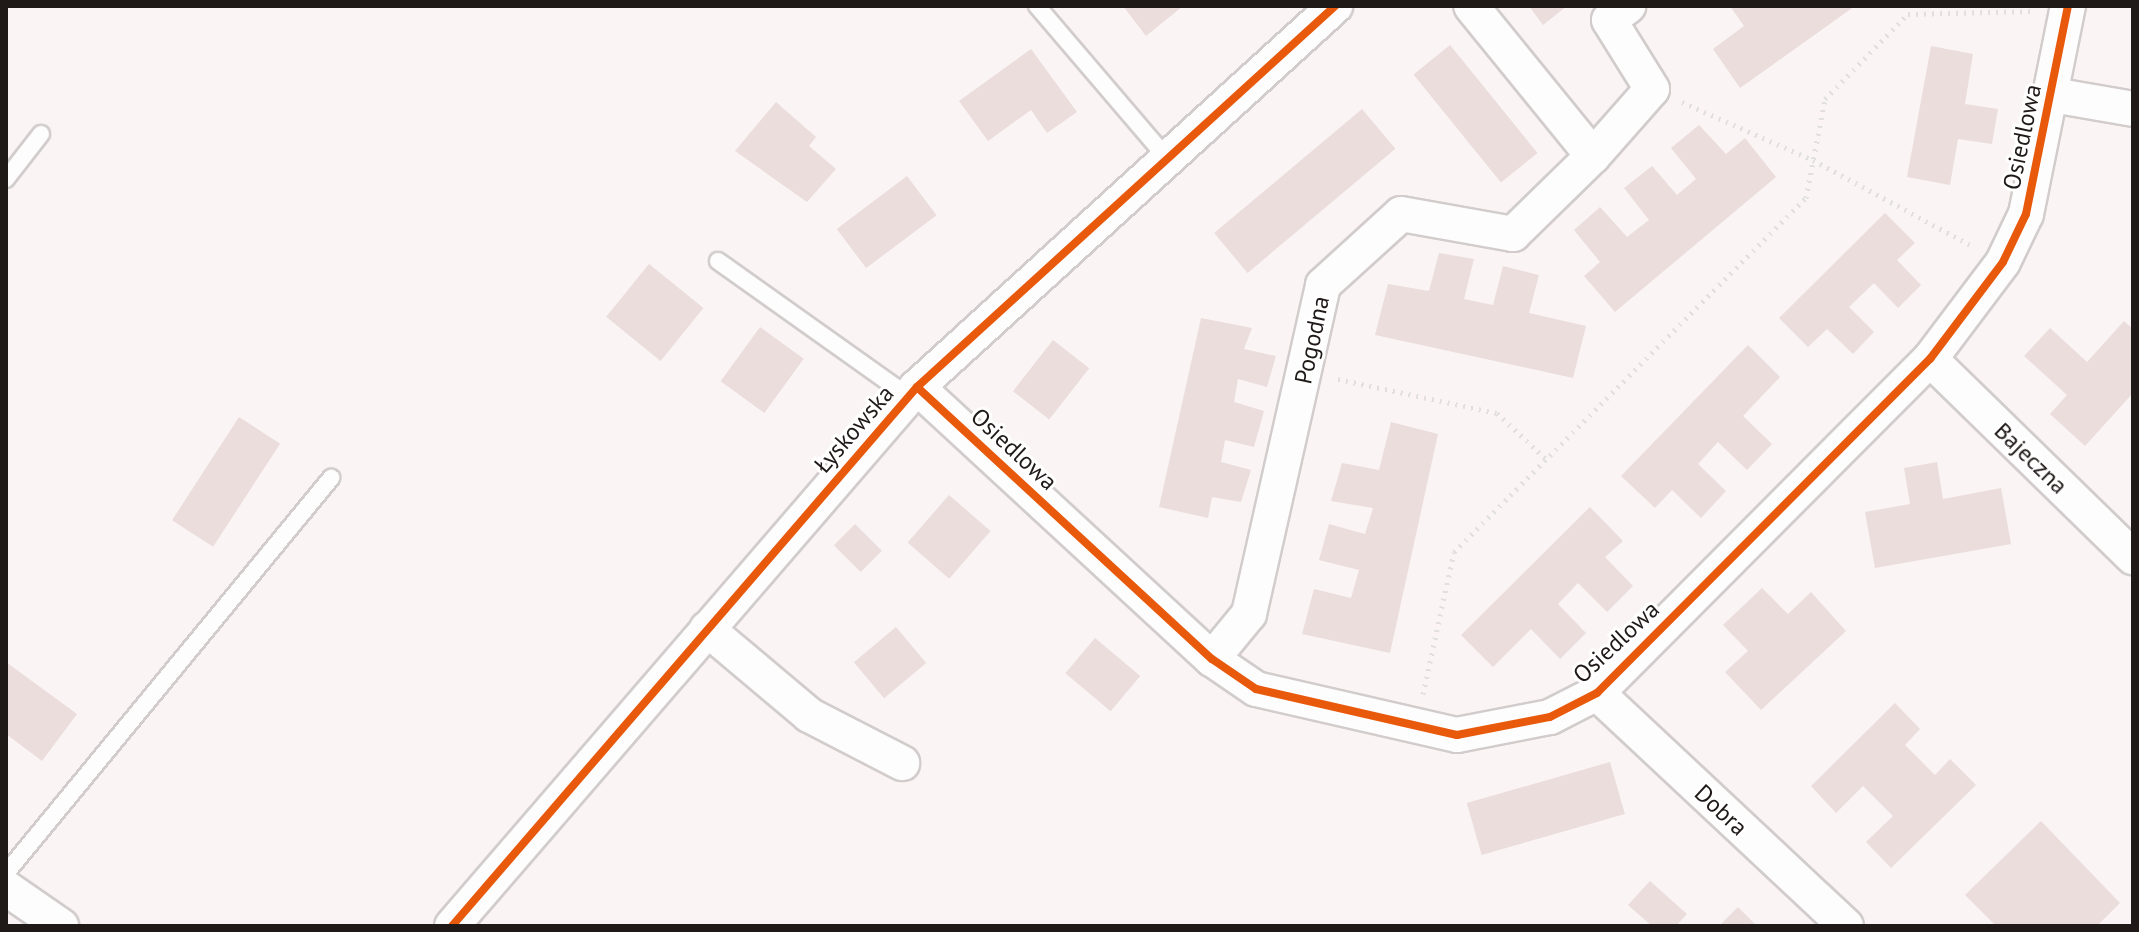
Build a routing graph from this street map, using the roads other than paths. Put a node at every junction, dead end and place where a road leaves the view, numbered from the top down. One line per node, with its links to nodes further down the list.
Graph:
1 (1037, 6): 10 (lane)
2 (1335, 6): 10 (street, Łyskowska)
3 (1471, 6): 9 (street)
4 (1628, 6): 9 (street, Pogodna)
5 (2067, 11): 6 (street, Osiedlowa)
6 (2052, 95): 7 (street); 13 (street, Osiedlowa)
7 (2133, 109)
8 (41, 134): 11 (lane)
9 (1593, 156): 18 (street, Pogodna)
10 (1167, 158): 14 (street, Łyskowska)
11 (6, 179)
12 (718, 261): 14 (lane)
13 (1930, 359): 16 (street, Bajeczna); 19 (street, Osiedlowa)
14 (912, 391): 17 (street, Łyskowska); 18 (street, Osiedlowa)
15 (331, 478): 21 (lane)
16 (2133, 557)
17 (707, 629): 20 (street); 24 (street, Łyskowska)
18 (1212, 659): 19 (street, Osiedlowa)
19 (1597, 693): 25 (street, Dobra)
20 (902, 763)
21 (6, 873)
22 (6, 888): 23 (street)
23 (61, 926)
24 (452, 926)
25 (1846, 926)

